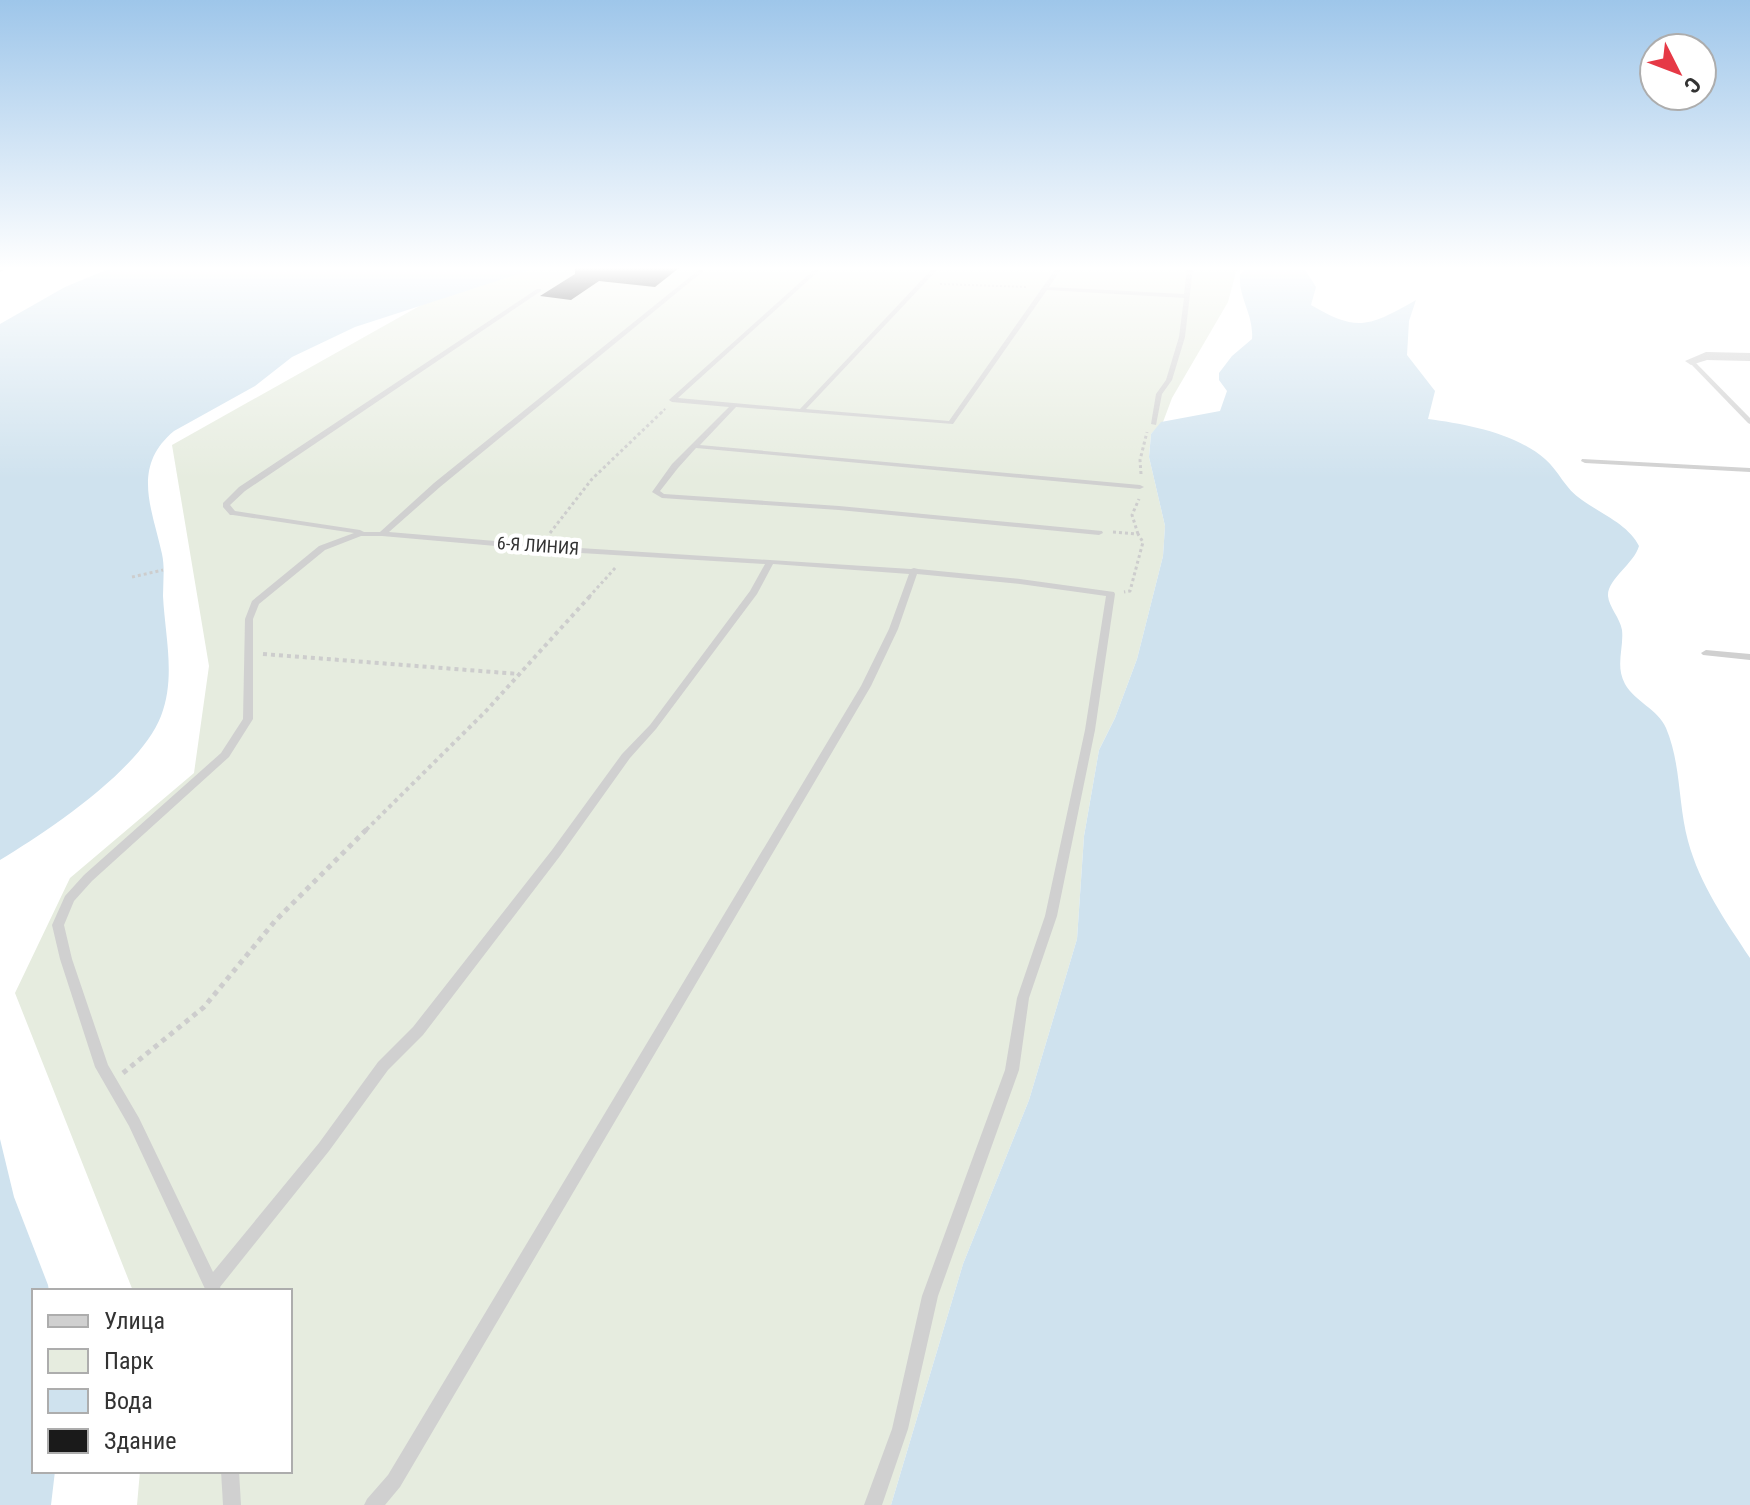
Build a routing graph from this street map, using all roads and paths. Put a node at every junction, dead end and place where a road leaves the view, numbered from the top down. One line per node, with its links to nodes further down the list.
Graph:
1 (467, 338): 19 (lane)
2 (618, 338): 19 (lane)
3 (741, 338): 9 (lane)
4 (869, 338): 11 (lane)
5 (1010, 338): 11 (lane)
6 (1182, 338): 13 (lane)
7 (1750, 357): 8 (street)
8 (1691, 361): 12 (lane)
9 (672, 400): 10 (lane); 20 (path)
10 (734, 405): 11 (lane); 14 (lane)
11 (803, 408)
12 (1750, 422)
13 (1154, 424)
14 (693, 446): 17 (lane); 18 (lane)
15 (1585, 461): 16 (lane)
16 (1750, 470)
17 (1140, 487)
18 (1099, 533): 26 (path)
19 (382, 534): 20 (lane, 6-Я ЛИНИЯ); 27 (lane)
20 (539, 546): 21 (lane, 6-Я ЛИНИЯ)
21 (626, 552): 22 (lane, 6-Я ЛИНИЯ); 30 (path)
22 (770, 562): 24 (lane, 6-Я ЛИНИЯ); 32 (lane)
23 (163, 570): 25 (path)
24 (914, 570): 26 (lane, 6-Я ЛИНИЯ); 35 (lane)
25 (132, 577)
26 (1111, 594): 36 (lane)
27 (249, 653): 30 (path); 31 (lane)
28 (1706, 653): 29 (lane)
29 (1750, 657)
30 (519, 674): 31 (path)
31 (112, 1083): 32 (lane)
32 (213, 1287)
33 (230, 1473): 34 (lane)
34 (232, 1505)
35 (373, 1505)
36 (873, 1505)

